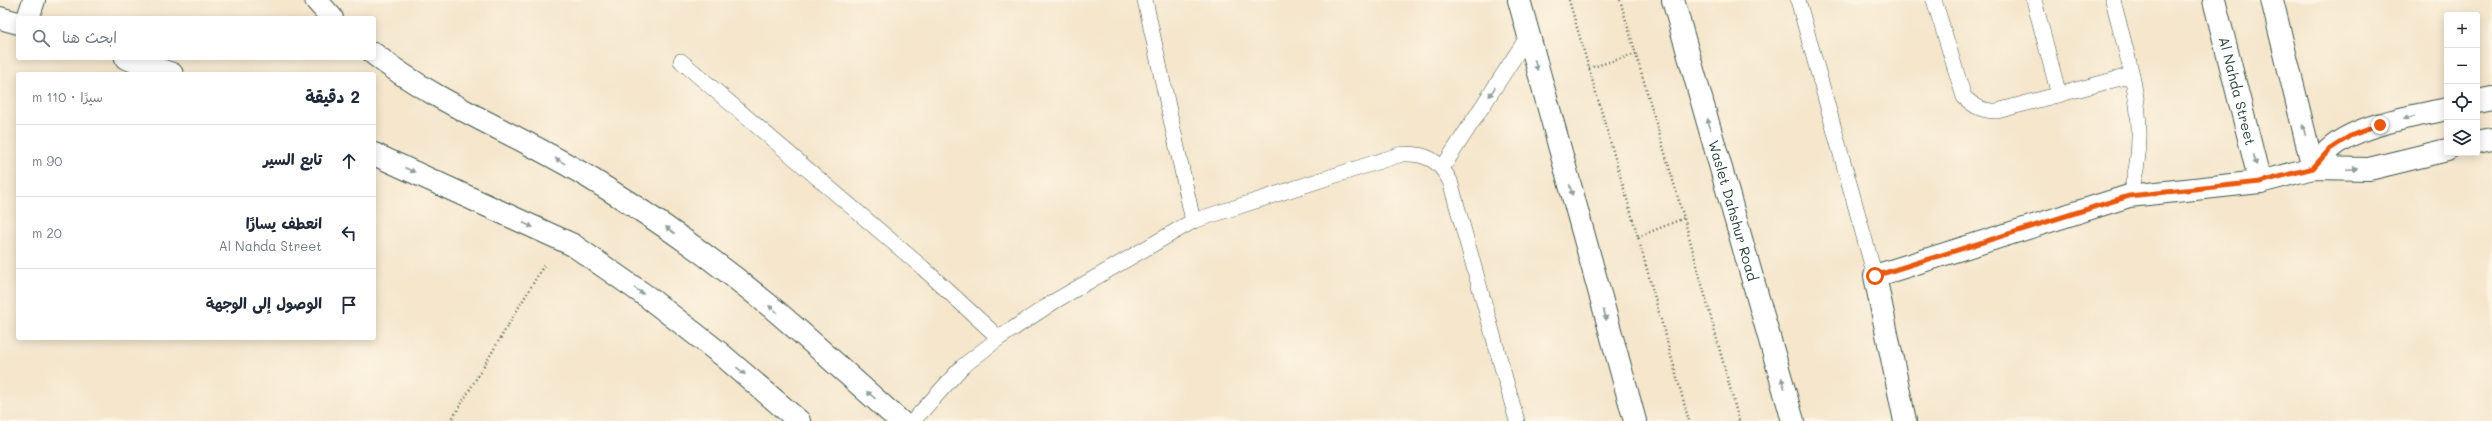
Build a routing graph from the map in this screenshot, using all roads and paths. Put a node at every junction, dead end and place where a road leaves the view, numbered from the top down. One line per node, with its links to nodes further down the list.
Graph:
1 (34, 0): 14 (street)
2 (316, 0): 15 (street)
3 (1145, 0): 39 (lane)
4 (1518, 0): 18 (street)
5 (1569, 0): 23 (path)
6 (1620, 0): 19 (path)
7 (1673, 0): 52 (street, Waslet Dahshur Road, one-way to 7)
8 (1798, 0): 42 (lane)
9 (1934, 0): 26 (lane)
10 (2034, 0): 26 (lane)
11 (2113, 0): 25 (lane)
12 (2214, 0): 36 (street, Al Nahda Street, one-way to 36)
13 (2272, 0): 35 (street, one-way to 13)
14 (29, 16)
15 (330, 16)
16 (0, 18): 17 (street)
17 (16, 22)
18 (1528, 36): 34 (lane, one-way to 34); 49 (street, one-way to 49)
19 (1636, 54): 23 (path); 38 (path)
20 (376, 55): 46 (street, one-way to 20)
21 (132, 60): 24 (street)
22 (681, 61): 43 (lane)
23 (1589, 68): 40 (path)
24 (166, 72)
25 (2132, 75): 26 (lane); 37 (lane)
26 (2059, 95)
27 (2492, 98): 28 (street)
28 (2480, 101)
29 (2444, 110): 35 (street, one-way to 35)
30 (2492, 139): 31 (street)
31 (2480, 141)
32 (2444, 151): 35 (street, one-way to 32)
33 (376, 155): 41 (street, one-way to 41)
34 (1443, 167): 39 (lane); 48 (lane)
35 (2313, 168): 36 (street)
36 (2260, 182): 37 (street)
37 (2129, 196): 42 (street)
38 (1684, 218): 40 (path); 51 (path)
39 (1193, 221): 43 (lane)
40 (1638, 237): 50 (path)
41 (560, 239): 44 (path); 45 (street, one-way to 45)
42 (1875, 276): 53 (street)
43 (999, 338): 47 (lane)
44 (451, 421)
45 (799, 421)
46 (900, 421)
47 (912, 421)
48 (1517, 421)
49 (1635, 421)
50 (1689, 421)
51 (1739, 421)
52 (1793, 421)
53 (1905, 421)

